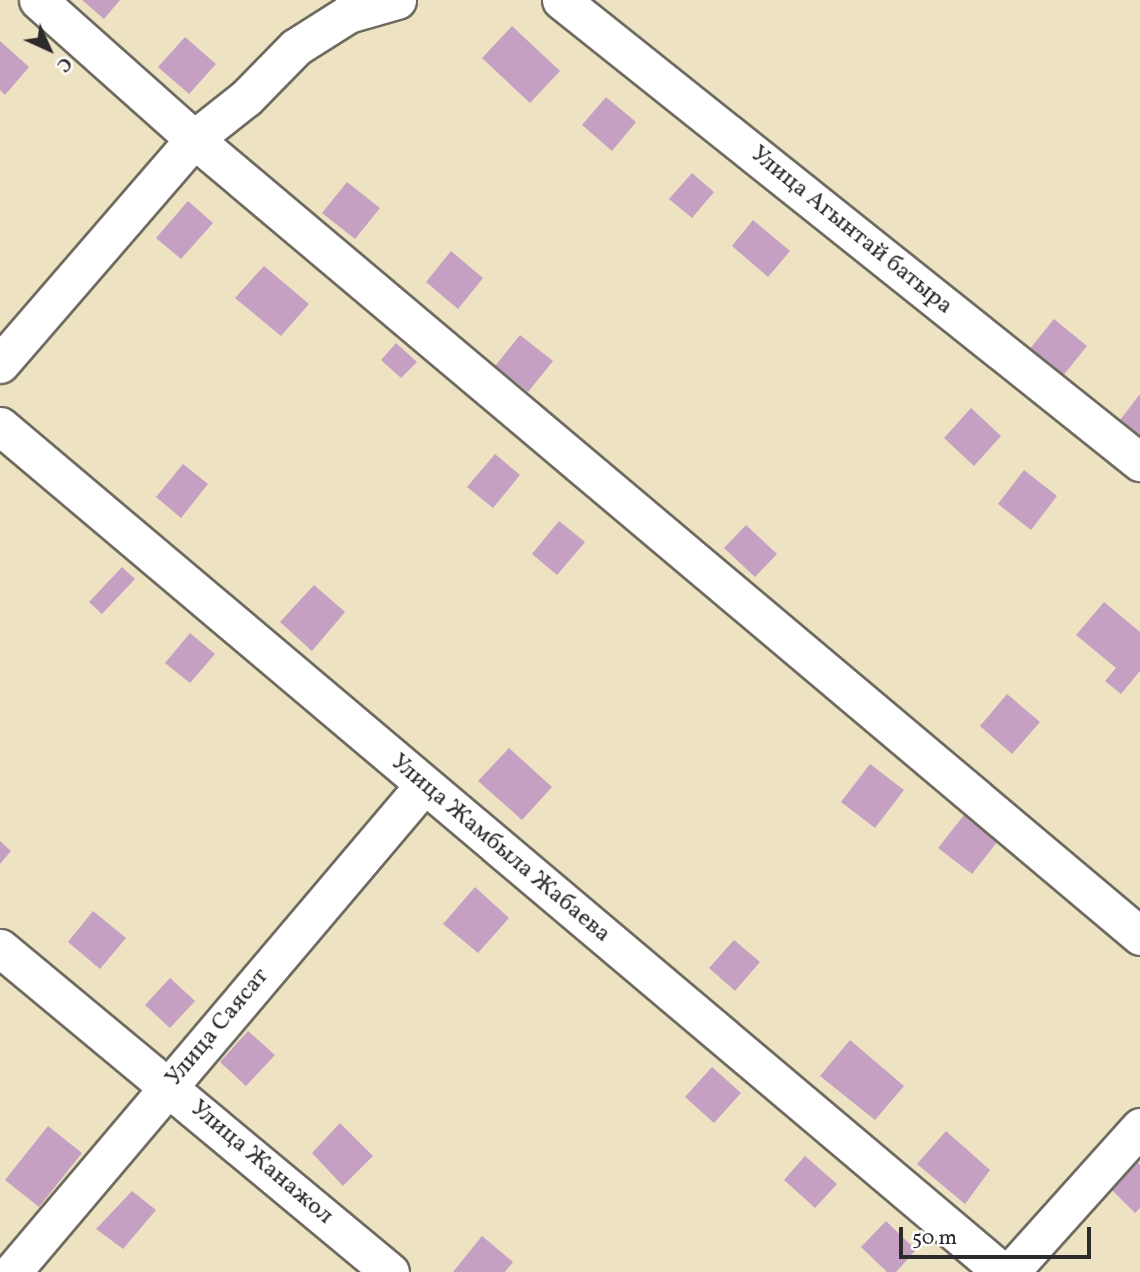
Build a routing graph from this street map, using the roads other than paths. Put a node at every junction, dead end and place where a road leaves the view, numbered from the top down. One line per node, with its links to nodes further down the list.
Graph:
1 (38, 0): 4 (street)
2 (397, 0): 4 (street)
3 (561, 0): 7 (street, Улица Агынтай батыра)
4 (194, 139): 5 (street); 9 (street)
5 (0, 364)
6 (0, 426): 8 (street, Улица Жамбыла Жабаева)
7 (1140, 462)
8 (424, 785): 11 (street, Улица Саясат); 15 (street, Улица Жамбыла Жабаева)
9 (1140, 936)
10 (0, 948): 11 (street, Улица Жанажол)
11 (169, 1086): 13 (street, Улица Саясат); 14 (street, Улица Жанажол)
12 (1140, 1127): 16 (street)
13 (12, 1272)
14 (390, 1272)
15 (1002, 1272)
16 (1010, 1272)

